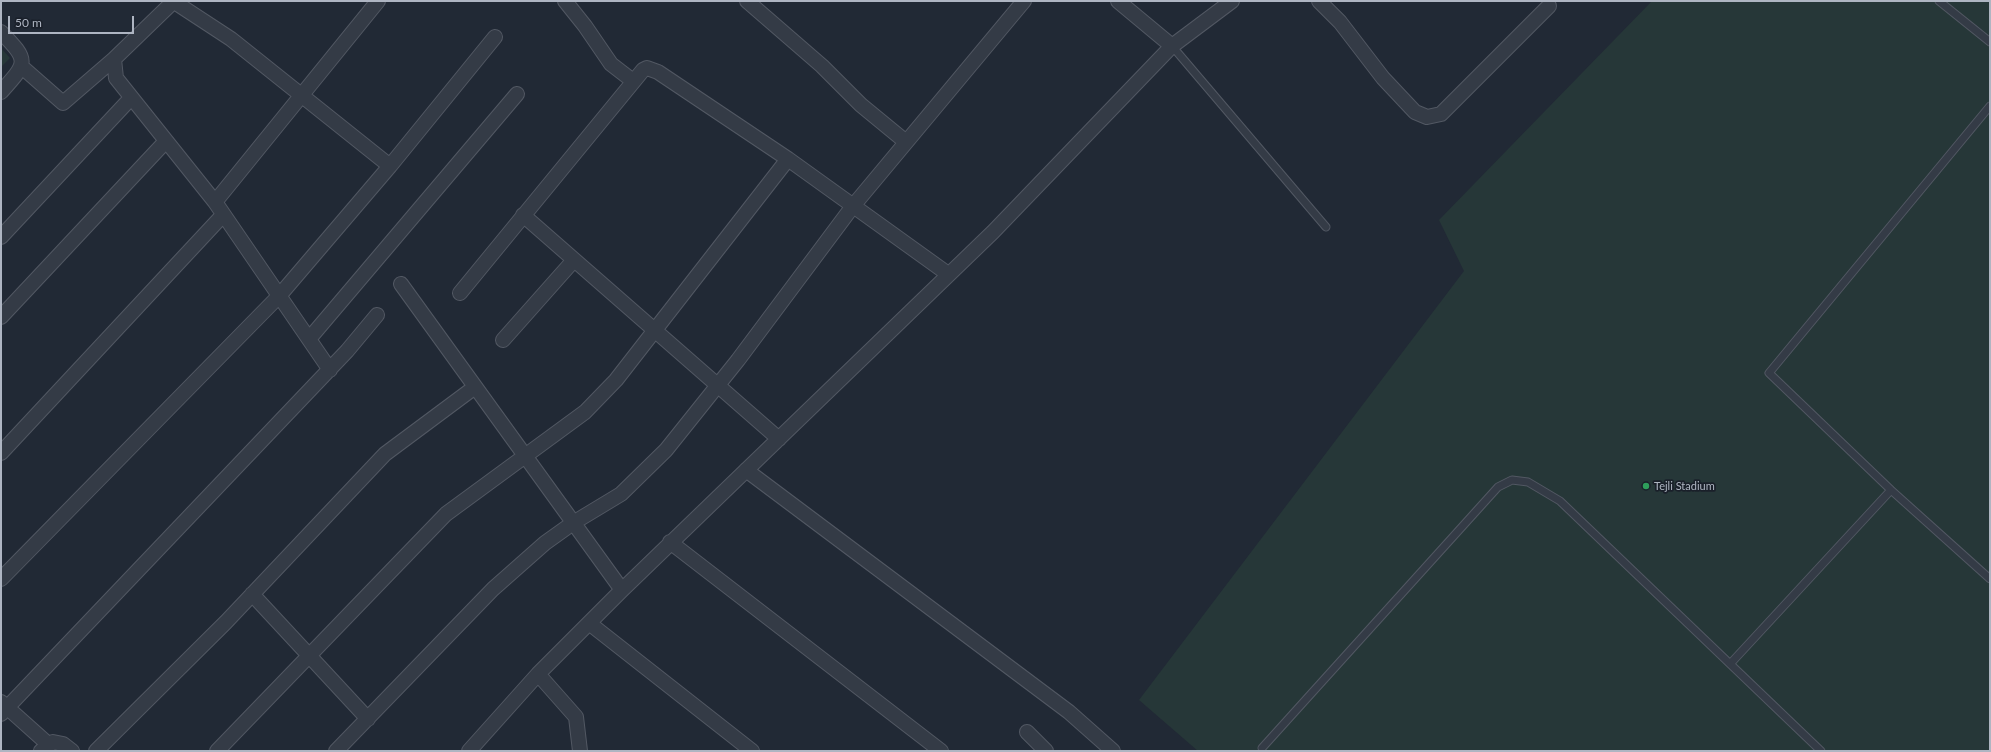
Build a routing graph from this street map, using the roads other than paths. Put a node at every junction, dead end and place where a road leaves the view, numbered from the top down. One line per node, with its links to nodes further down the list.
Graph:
1 (174, 1): 15 (street); 20 (street)
2 (378, 1): 20 (street)
3 (564, 1): 17 (street)
4 (747, 1): 24 (street)
5 (1024, 1): 24 (street)
6 (1118, 1): 14 (street)
7 (1232, 1): 14 (street)
8 (1319, 1): 10 (street)
9 (1939, 1): 13 (lane)
10 (1549, 6)
11 (1, 32): 16 (street)
12 (495, 37): 26 (street)
13 (1990, 42)
14 (1172, 46): 31 (lane); 34 (street)
15 (114, 60): 16 (street); 21 (street)
16 (22, 67): 18 (street)
17 (633, 82): 25 (street); 30 (street)
18 (1, 92)
19 (517, 94): 41 (street)
20 (301, 95): 26 (street); 27 (street)
21 (131, 98): 23 (street); 32 (street)
22 (1990, 106): 50 (lane)
23 (166, 140): 27 (street); 39 (street)
24 (906, 142): 28 (street)
25 (788, 160): 28 (street); 40 (street)
26 (390, 166): 37 (street)
27 (215, 202): 29 (street)
28 (853, 206): 34 (street); 44 (street)
29 (223, 215): 37 (street); 47 (street)
30 (523, 215): 33 (street); 36 (street)
31 (1326, 227)
32 (1, 237)
33 (574, 260): 40 (street); 42 (street)
34 (948, 274): 46 (street)
35 (400, 284): 45 (street)
36 (460, 293)
37 (279, 296): 41 (street); 53 (street)
38 (377, 315): 43 (street)
39 (1, 317)
40 (654, 331): 44 (street); 48 (street)
41 (309, 339): 43 (street)
42 (503, 340)
43 (330, 370): 61 (street)
44 (718, 386): 46 (street); 51 (street)
45 (475, 387): 48 (street); 56 (street)
46 (779, 439): 49 (street)
47 (1, 453)
48 (524, 456): 51 (street); 58 (street)
49 (746, 470): 52 (street); 75 (street)
50 (1891, 490): 54 (lane); 59 (lane)
51 (573, 523): 55 (street); 62 (street)
52 (670, 542): 55 (street); 73 (street)
53 (1, 579)
54 (1990, 579)
55 (622, 590): 57 (street)
56 (252, 594): 58 (street); 67 (street)
57 (589, 623): 60 (street); 72 (street)
58 (308, 655): 62 (street); 68 (street)
59 (1730, 664): 65 (lane); 76 (lane)
60 (538, 674): 70 (street); 71 (street)
61 (3, 707): 64 (street)
62 (368, 719): 69 (street)
63 (1027, 732): 74 (street)
64 (44, 747): 66 (street)
65 (1262, 748)
66 (72, 751)
67 (96, 751)
68 (217, 751)
69 (336, 751)
70 (469, 751)
71 (580, 751)
72 (752, 751)
73 (941, 751)
74 (1046, 751)
75 (1113, 751)
76 (1821, 751)

